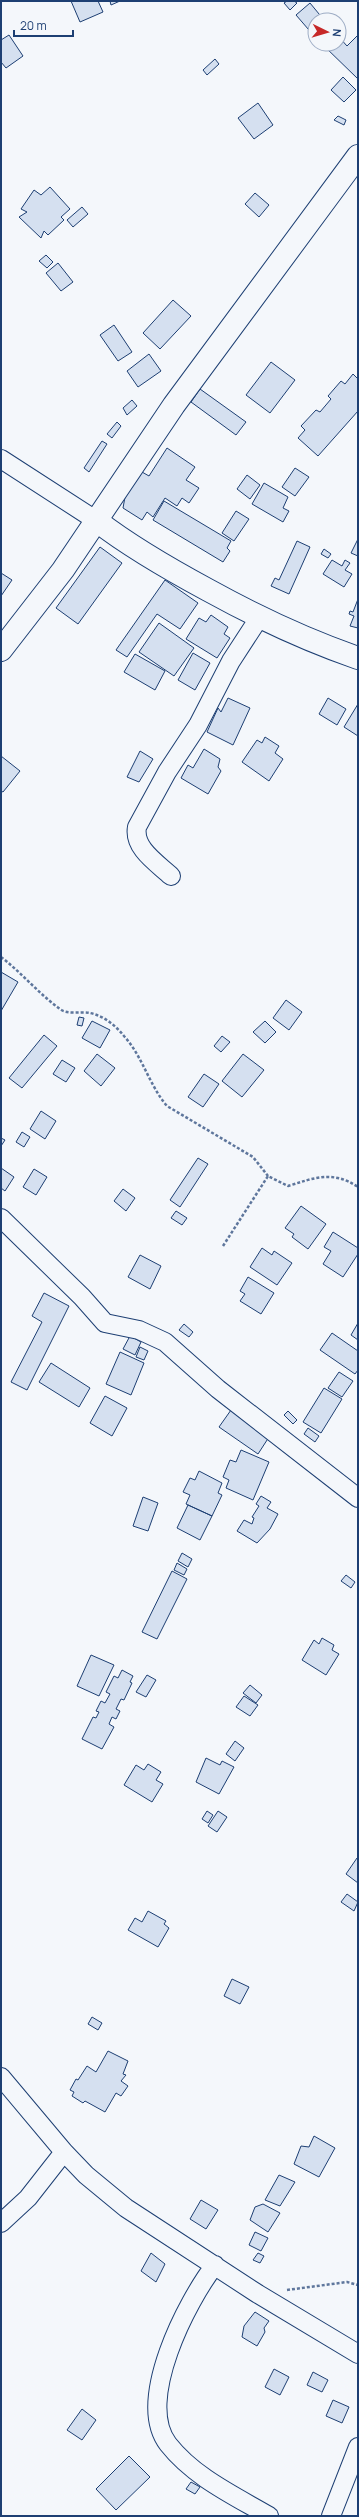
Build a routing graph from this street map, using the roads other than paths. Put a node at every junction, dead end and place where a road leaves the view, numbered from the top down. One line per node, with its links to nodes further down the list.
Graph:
1 (358, 156): 3 (street)
2 (1, 459): 3 (street)
3 (97, 521): 4 (street); 5 (street)
4 (259, 618): 6 (street); 7 (street)
5 (1, 650)
6 (358, 658)
7 (171, 876)
8 (1, 1218): 9 (street)
9 (358, 1498)
10 (1, 2077): 11 (street)
11 (64, 2152): 12 (street); 13 (street)
12 (1, 2223)
13 (215, 2265): 14 (street); 16 (street)
14 (358, 2354)
15 (358, 2447): 17 (street)
16 (269, 2516)
17 (331, 2516)

